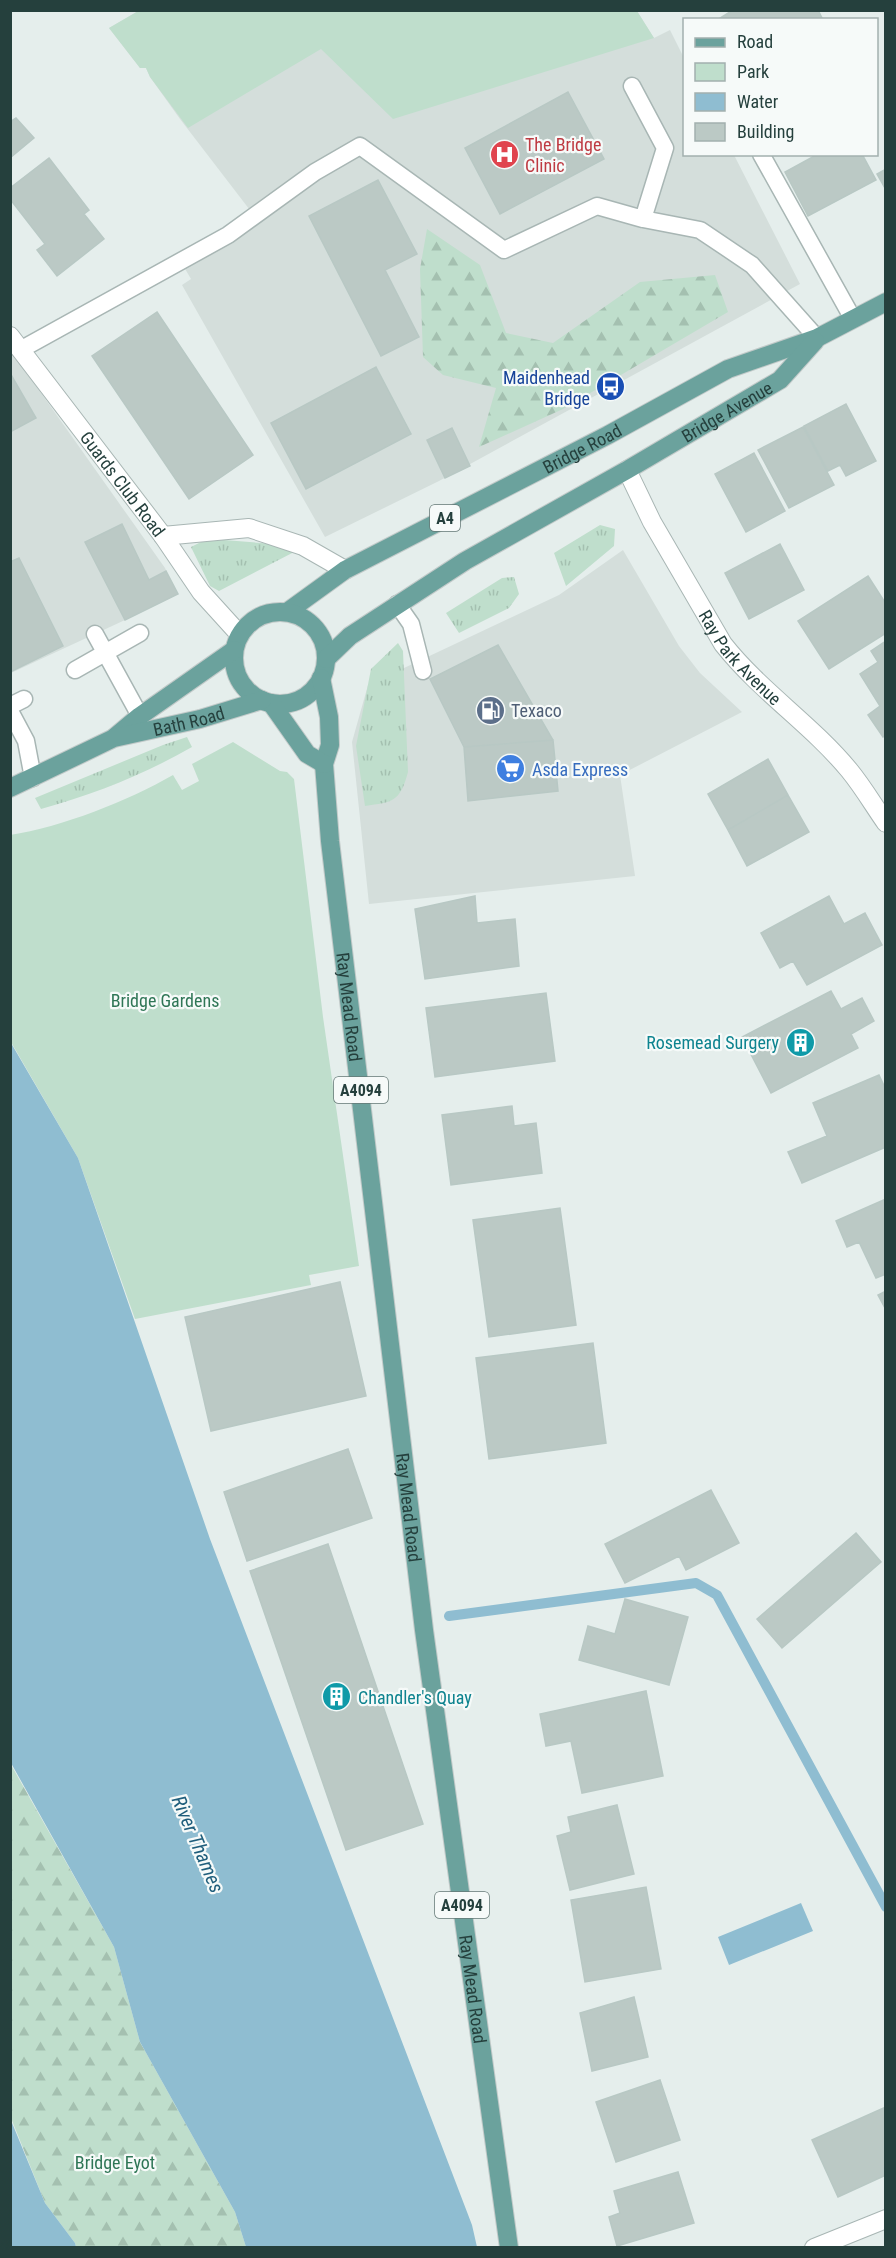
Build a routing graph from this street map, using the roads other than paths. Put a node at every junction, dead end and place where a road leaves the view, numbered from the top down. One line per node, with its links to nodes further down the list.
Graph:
1 (632, 86): 3 (lane)
2 (762, 156): 5 (lane)
3 (643, 219): 6 (lane); 7 (lane)
4 (885, 302): 5 (main road, Bridge Road / A4)
5 (853, 320): 6 (main road, Bridge Road / A4)
6 (817, 338): 8 (main road, Bridge Avenue / A4); 10 (main road, Bridge Road / A4)
7 (15, 343): 9 (street, Guards Club Road)
8 (627, 470): 11 (main road, A4); 28 (street, Ray Park Avenue)
9 (163, 536): 10 (street, Guards Club Road); 15 (street)
10 (345, 570): 12 (main road, Bridge Road / A4)
11 (397, 604): 17 (main road, A4); 19 (lane)
12 (287, 612): 15 (main road, Bath Road / A4); 17 (main road)
13 (140, 633): 16 (lane)
14 (95, 634): 16 (lane)
15 (237, 643): 21 (main road); 23 (main road, Bath Road / A4)
16 (105, 654): 18 (lane); 23 (lane)
17 (326, 659): 20 (main road)
18 (75, 670)
19 (423, 671)
20 (321, 678): 21 (main road, Bath Road / A4); 25 (main road, Ray Mead Road / A4094)
21 (267, 702): 24 (main road, Bath Road / A4); 25 (main road)
22 (15, 705): 26 (lane)
23 (140, 716): 24 (main road, Bath Road / A4)
24 (114, 738): 26 (main road, Bath Road / A4)
25 (324, 764): 30 (main road, Ray Mead Road / A4094)
26 (33, 778): 27 (main road, Bath Road / A4)
27 (10, 788)
28 (885, 823)
29 (885, 2219): 31 (street)
30 (509, 2247)
31 (814, 2247)

